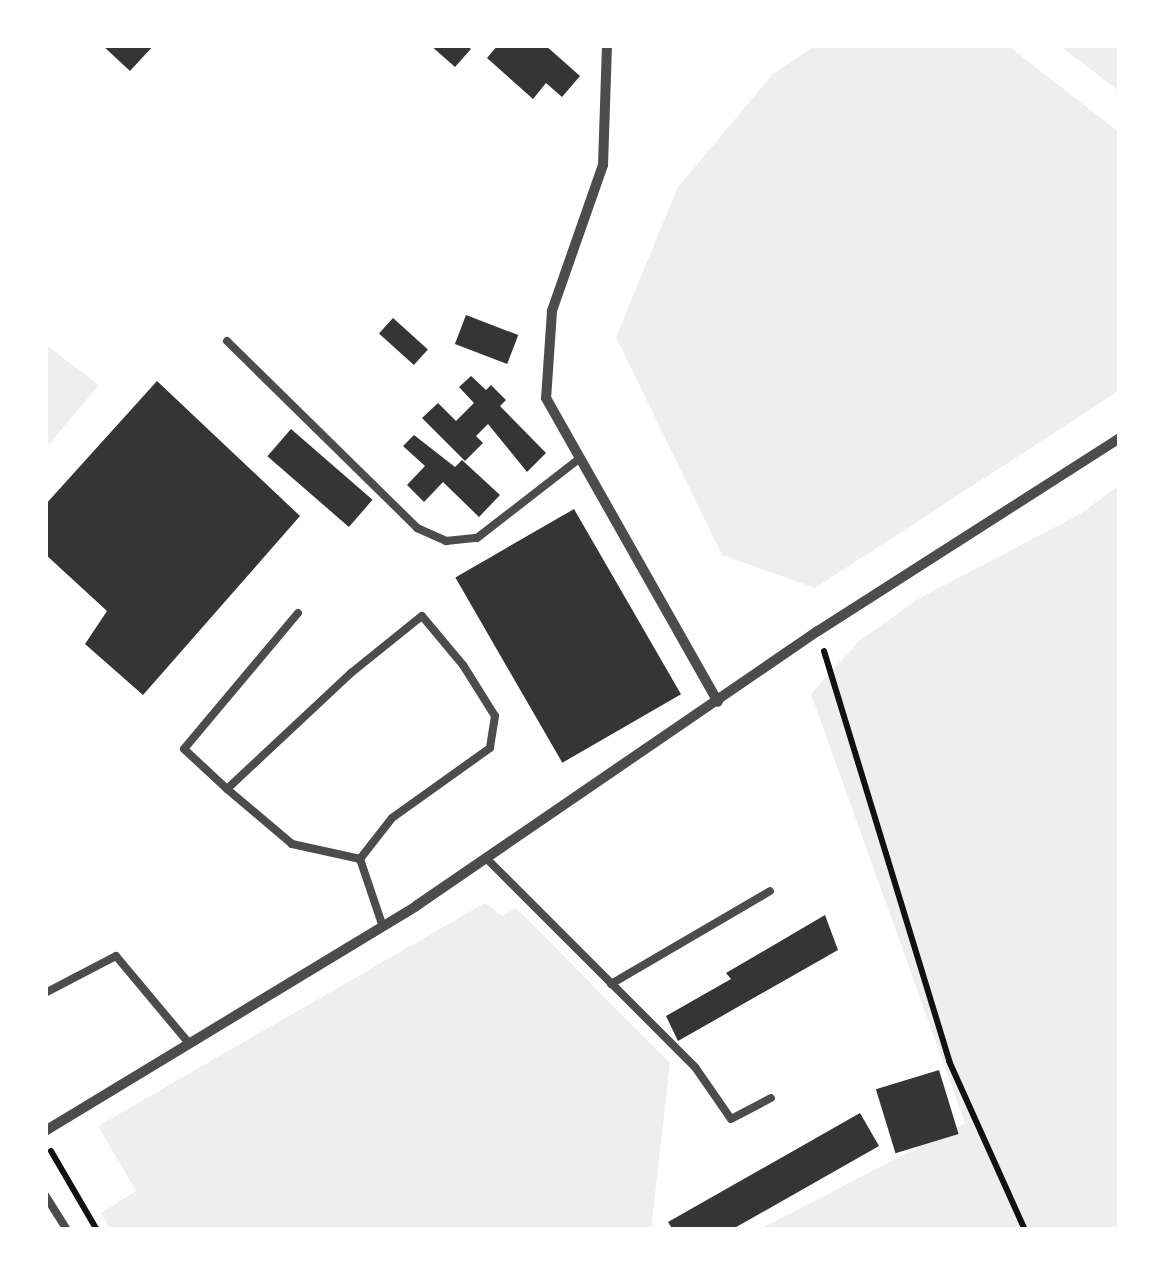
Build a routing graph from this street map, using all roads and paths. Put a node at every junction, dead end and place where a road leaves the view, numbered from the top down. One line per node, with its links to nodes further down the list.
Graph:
1 (607, 45): 4 (street)
2 (228, 341): 4 (lane)
3 (1120, 438): 6 (street)
4 (580, 458): 7 (street)
5 (298, 613): 8 (lane)
6 (818, 631): 7 (street); 22 (path)
7 (718, 702): 9 (street)
8 (227, 790): 10 (lane); 10 (lane)
9 (486, 858): 12 (street); 13 (lane)
10 (360, 859): 12 (lane)
11 (770, 890): 13 (lane)
12 (382, 924): 15 (street)
13 (611, 984): 16 (lane)
14 (45, 993): 15 (lane)
15 (187, 1041): 17 (street)
16 (770, 1098)
17 (45, 1131)
18 (45, 1141): 21 (path)
19 (45, 1194): 20 (lane)
20 (67, 1230)
21 (97, 1230)
22 (1025, 1230)

